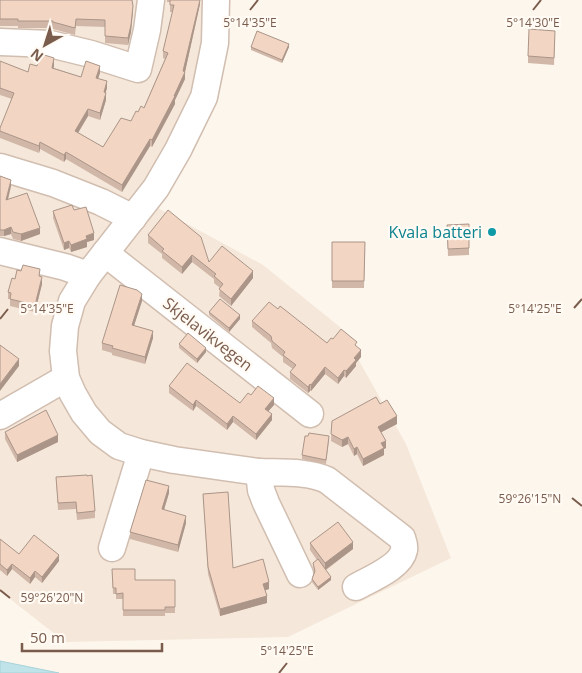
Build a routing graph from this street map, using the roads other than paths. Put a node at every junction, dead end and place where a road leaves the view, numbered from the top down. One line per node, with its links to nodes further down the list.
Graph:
1 (151, 0): 3 (street)
2 (216, 0): 5 (street)
3 (0, 42)
4 (0, 167): 5 (street)
5 (133, 218): 7 (street)
6 (0, 251): 8 (street)
7 (106, 253): 8 (street); 10 (street, Skjelavikvegen)
8 (88, 275): 9 (street)
9 (66, 378): 11 (street); 12 (street)
10 (310, 414)
11 (0, 416)
12 (142, 453): 13 (street); 14 (street)
13 (259, 472): 15 (street); 16 (street)
14 (112, 548)
15 (300, 574)
16 (356, 587)

